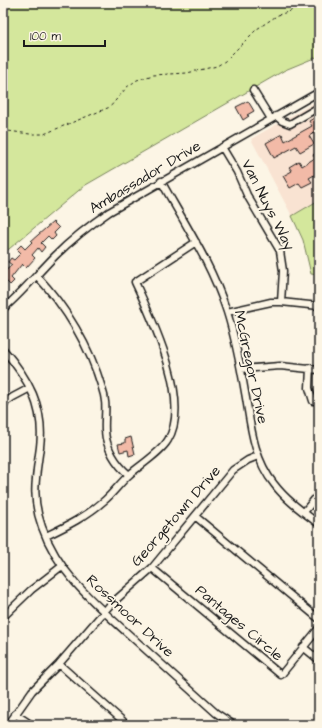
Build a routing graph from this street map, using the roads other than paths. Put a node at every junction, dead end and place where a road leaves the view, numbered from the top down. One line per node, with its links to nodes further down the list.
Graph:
1 (253, 90): 4 (street)
2 (319, 92): 4 (street, Ambassador Drive)
3 (319, 107): 4 (street)
4 (274, 117): 5 (street, Ambassador Drive)
5 (222, 147): 6 (street, Ambassador Drive); 9 (street, Van Nuys Way)
6 (161, 182): 7 (street, McGregor Drive); 8 (street, Ambassador Drive)
7 (196, 242): 12 (street, McGregor Drive); 21 (street)
8 (37, 276): 11 (street, Ambassador Drive); 21 (street)
9 (281, 302): 10 (street); 12 (street)
10 (319, 306)
11 (3, 309)
12 (227, 312): 15 (street, McGregor Drive)
13 (3, 349): 17 (street, Rossmoor Drive)
14 (310, 368): 15 (street); 16 (street); 18 (street)
15 (241, 369): 20 (street, McGregor Drive)
16 (319, 370)
17 (30, 388): 19 (street); 26 (street, Rossmoor Drive)
18 (313, 402)
19 (3, 404)
20 (258, 456): 23 (street, McGregor Drive); 24 (street, Georgetown Drive)
21 (129, 475): 26 (street)
22 (319, 494): 23 (street)
23 (304, 512): 25 (street, McGregor Drive)
24 (195, 516): 28 (street, Georgetown Drive); 31 (street)
25 (319, 524)
26 (46, 536): 27 (street, Rossmoor Drive)
27 (62, 566): 29 (street, Rossmoor Drive); 30 (street)
28 (152, 568): 29 (street, Georgetown Drive); 33 (street, Pantages Circle)
29 (104, 612): 35 (street, Georgetown Drive); 38 (street, Rossmoor Drive)
30 (3, 617)
31 (319, 618)
32 (319, 628): 33 (street, Pantages Circle)
33 (303, 647): 34 (street)
34 (319, 660)
35 (59, 664): 36 (street, Georgetown Drive); 37 (street)
36 (16, 714): 39 (street, Georgetown Drive); 40 (street)
37 (123, 721)
38 (231, 724)
39 (8, 725)
40 (32, 725)

